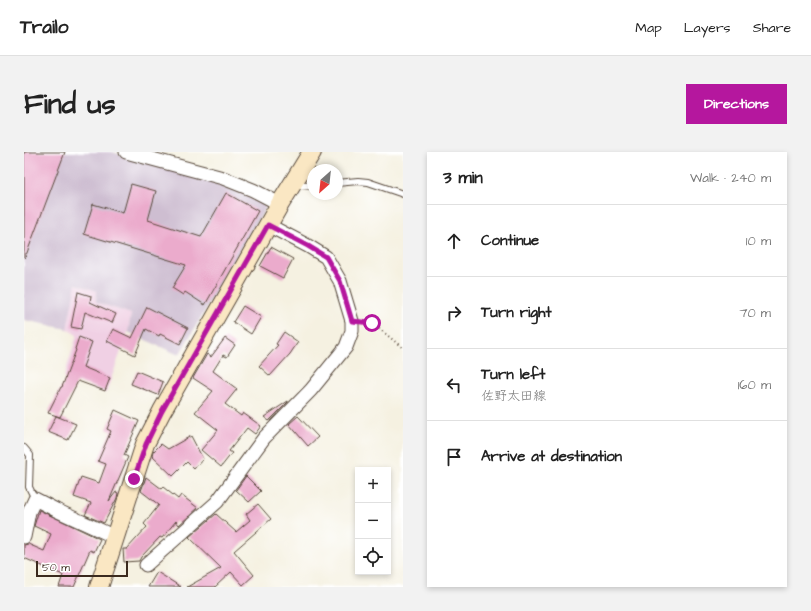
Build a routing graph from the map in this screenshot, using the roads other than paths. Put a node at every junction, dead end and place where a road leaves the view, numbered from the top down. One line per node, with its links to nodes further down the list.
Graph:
1 (126, 152): 7 (street)
2 (312, 152): 3 (main road)
3 (294, 182): 5 (lane); 7 (main road)
4 (343, 183): 6 (lane)
5 (307, 186)
6 (403, 194)
7 (280, 204): 8 (main road)
8 (268, 225): 12 (main road); 13 (street)
9 (24, 448): 10 (lane)
10 (35, 499): 11 (street); 12 (street)
11 (24, 537)
12 (115, 537): 14 (main road)
13 (146, 565)
14 (99, 587)

